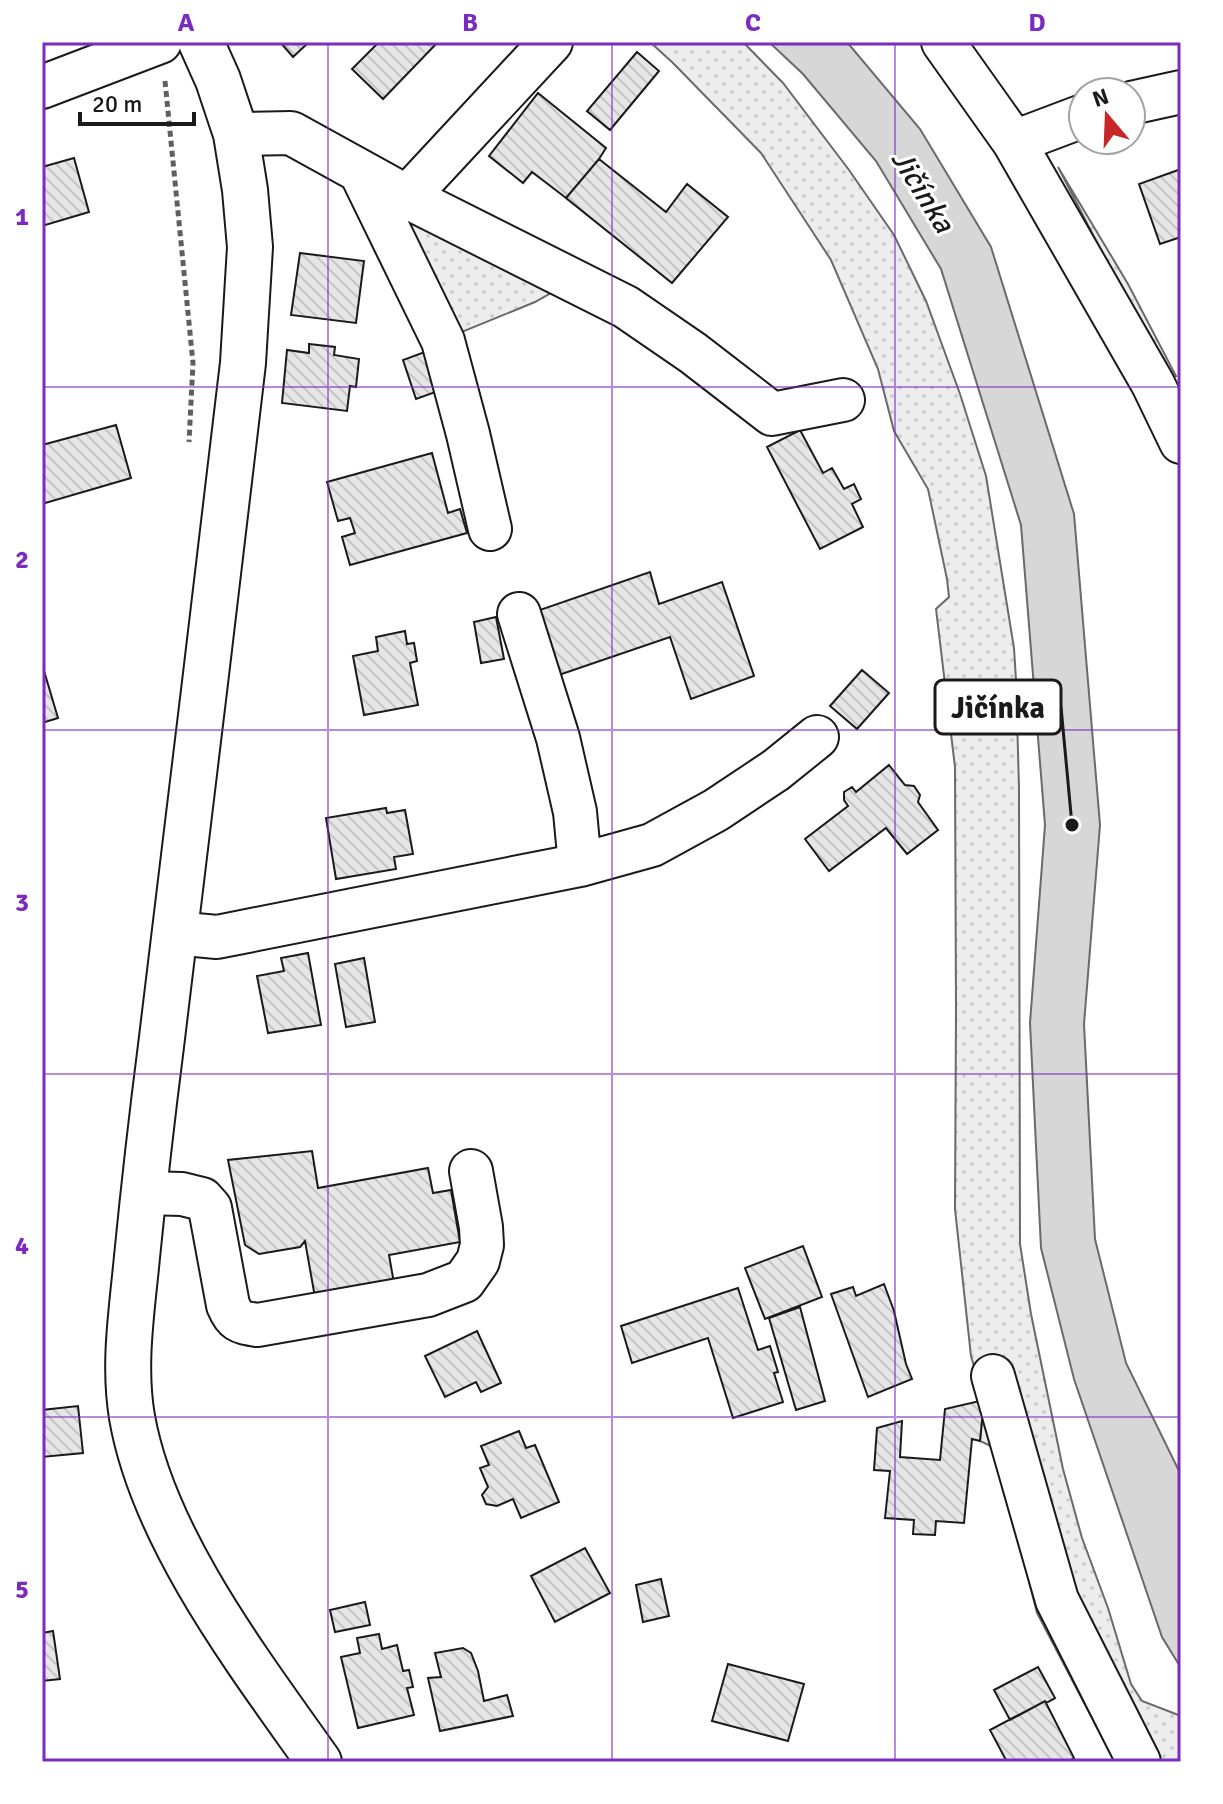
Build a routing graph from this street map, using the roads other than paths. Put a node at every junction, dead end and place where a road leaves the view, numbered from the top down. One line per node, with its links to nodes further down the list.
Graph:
1 (160, 42): 5 (street)
2 (201, 42): 9 (main road)
3 (551, 42): 12 (street)
4 (943, 42): 10 (street)
5 (42, 87)
6 (1181, 92): 7 (street)
7 (1147, 99)
8 (1067, 122): 10 (street)
9 (236, 134): 11 (street); 19 (main road)
10 (1014, 142): 14 (street)
11 (360, 171): 12 (street); 15 (street)
12 (407, 197): 13 (street)
13 (843, 400)
14 (1181, 442)
15 (490, 529)
16 (519, 614): 18 (street)
17 (817, 737): 18 (street)
18 (580, 865): 19 (street)
19 (174, 933): 21 (main road)
20 (471, 1171): 21 (street)
21 (144, 1193): 23 (main road)
22 (993, 1376): 24 (street)
23 (319, 1762)
24 (1139, 1762)

